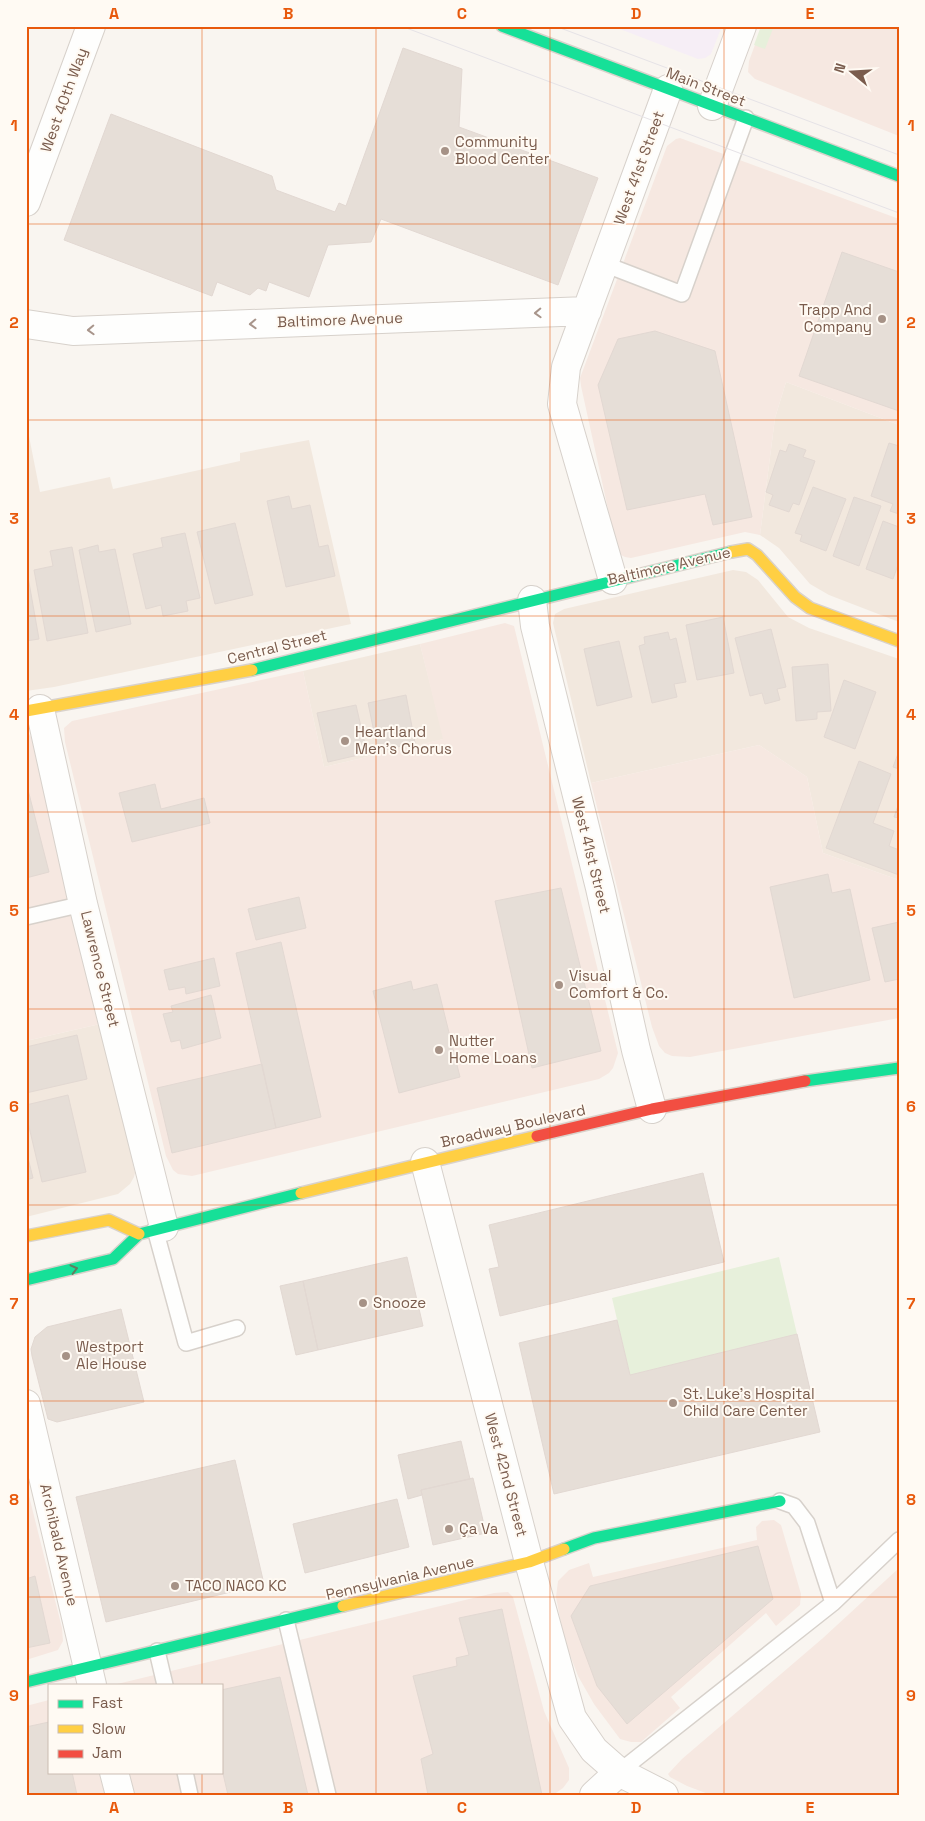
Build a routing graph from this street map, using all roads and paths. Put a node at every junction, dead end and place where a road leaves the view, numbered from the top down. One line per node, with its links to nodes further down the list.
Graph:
1 (91, 26): 8 (street, West 40th Way)
2 (502, 26): 4 (street, Main Street)
3 (742, 26): 5 (street)
4 (668, 89): 5 (street, Main Street); 9 (street, West 41st Street)
5 (712, 106): 6 (street, Main Street)
6 (746, 118): 7 (street, Main Street); 9 (lane)
7 (899, 176)
8 (26, 202)
9 (607, 256): 10 (street)
10 (587, 311): 11 (street, Baltimore Avenue, one-way to 11); 12 (street)
11 (26, 324)
12 (613, 580): 13 (street, Baltimore Avenue); 14 (street, Baltimore Avenue)
13 (532, 600): 15 (street, Central Street); 19 (street, West 41st Street)
14 (899, 641)
15 (33, 710): 16 (street, Lawrence Street)
16 (83, 904): 17 (lane); 21 (street, Lawrence Street)
17 (26, 917)
18 (899, 1068): 19 (street, Broadway Boulevard)
19 (652, 1109): 20 (street, Broadway Boulevard)
20 (425, 1162): 21 (street, Broadway Boulevard); 28 (street, West 42nd Street)
21 (153, 1230): 22 (street); 23 (street, Broadway Boulevard, one-way to 21); 24 (lane)
22 (26, 1236)
23 (26, 1280)
24 (237, 1328)
25 (26, 1404): 32 (street, Archibald Avenue)
26 (780, 1501): 28 (street, Pennsylvania Avenue); 29 (lane)
27 (899, 1540): 29 (lane)
28 (529, 1562): 30 (street, Pennsylvania Avenue); 35 (street, West 42nd Street)
29 (833, 1603): 35 (lane)
30 (286, 1620): 31 (street, Pennsylvania Avenue); 40 (lane)
31 (158, 1651): 32 (street, Pennsylvania Avenue); 34 (lane)
32 (90, 1676): 33 (street, Pennsylvania Avenue)
33 (26, 1682)
34 (165, 1684)
35 (619, 1772): 41 (street); 42 (street, West 42nd Street)
36 (115, 1774): 38 (street)
37 (185, 1774): 39 (lane)
38 (120, 1795)
39 (190, 1795)
40 (328, 1795)
41 (594, 1795)
42 (664, 1795)

